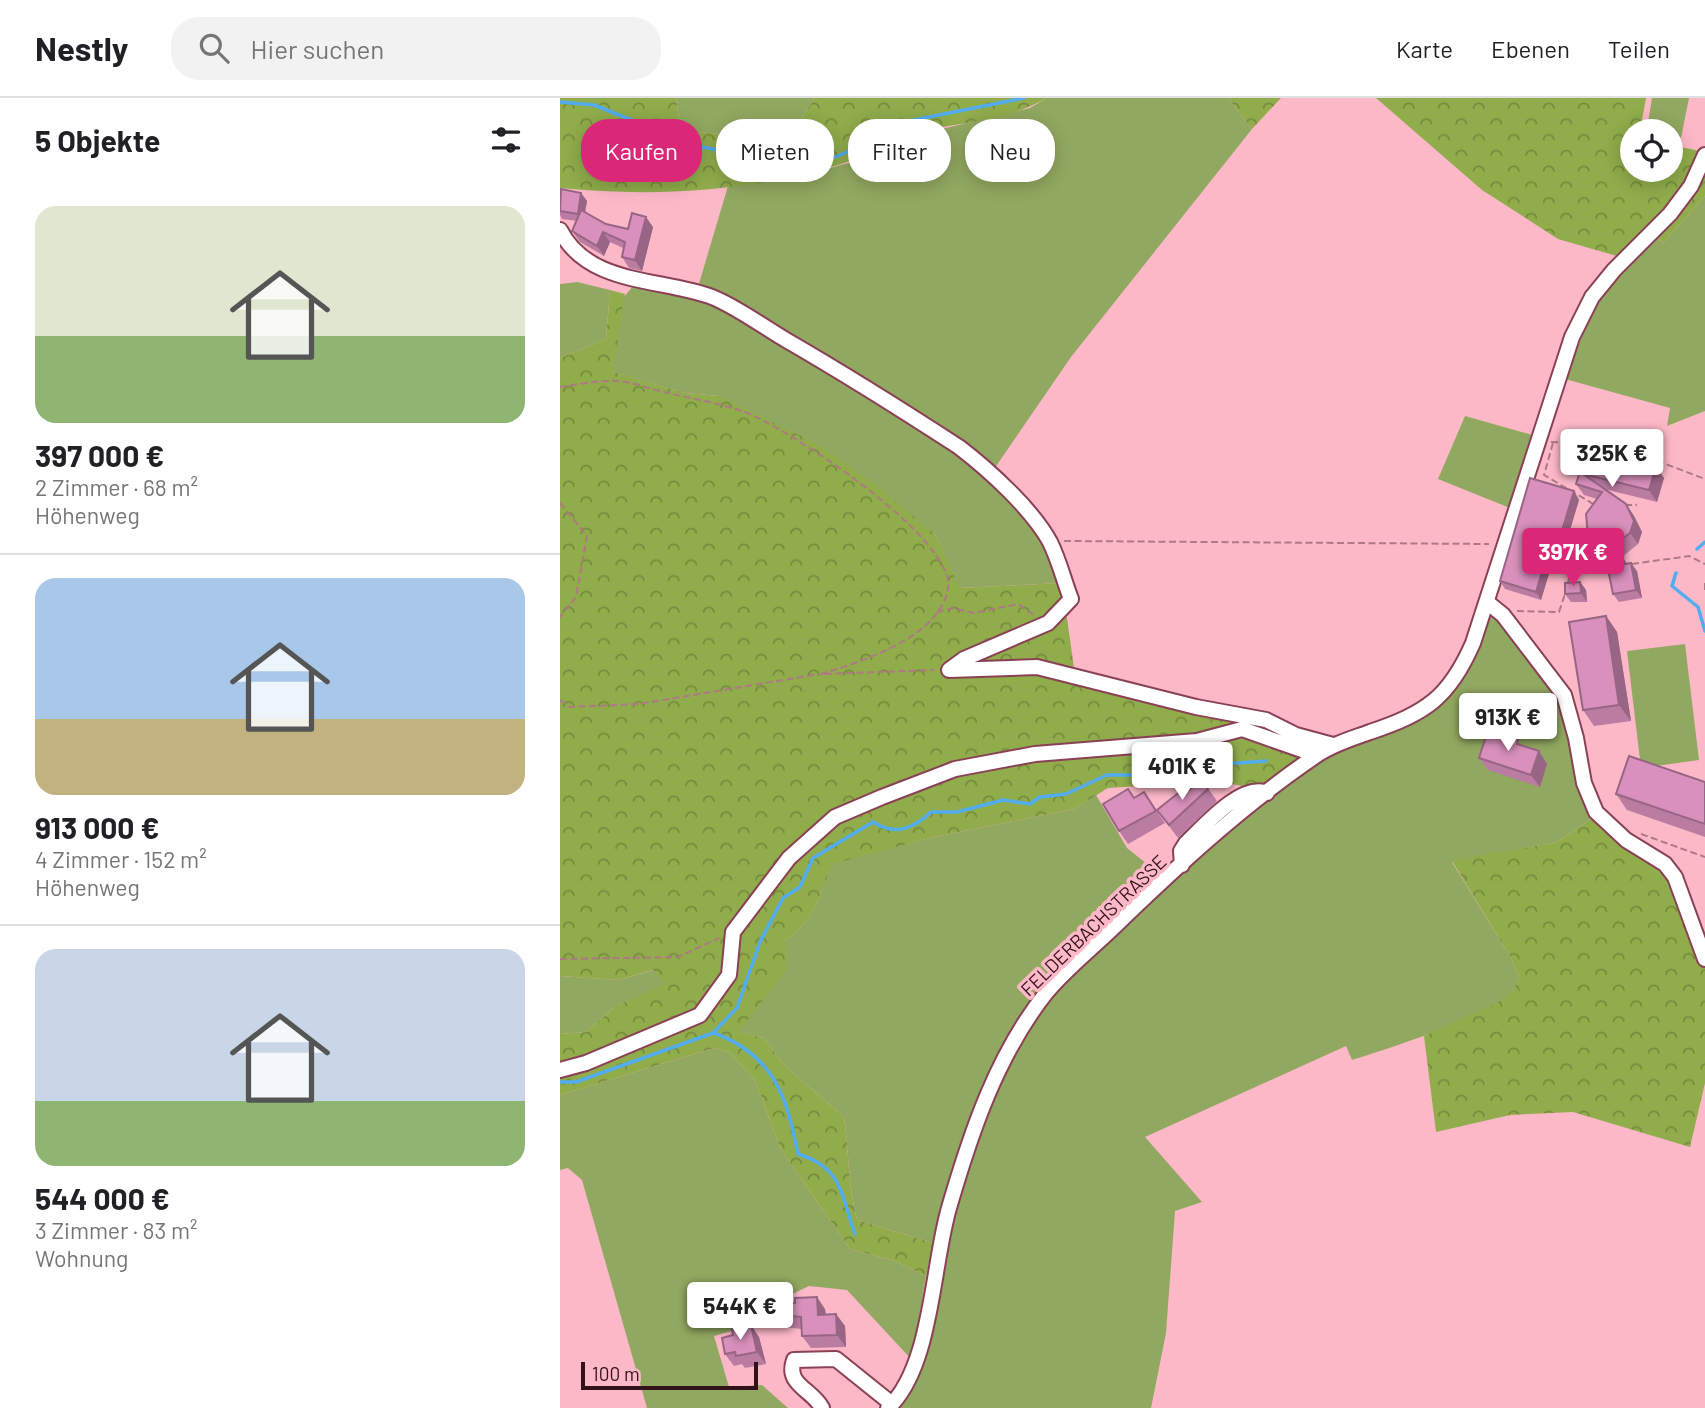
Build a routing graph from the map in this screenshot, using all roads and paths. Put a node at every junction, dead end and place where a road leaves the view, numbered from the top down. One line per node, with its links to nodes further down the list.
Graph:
1 (1705, 155): 4 (street, FELDERBACHSTRASSE)
2 (560, 230): 13 (street)
3 (560, 387): 22 (path)
4 (1546, 442): 5 (path); 11 (path); 14 (street, FELDERBACHSTRASSE)
5 (1620, 450)
6 (1644, 456): 7 (path)
7 (1705, 479)
8 (560, 503): 23 (path)
9 (1618, 505): 10 (path)
10 (1637, 505)
11 (1599, 508)
12 (1590, 517): 15 (path)
13 (1049, 542): 14 (path); 25 (street)
14 (1505, 544): 21 (street, FELDERBACHSTRASSE)
15 (1577, 555): 16 (path); 21 (path)
16 (1620, 564)
17 (1705, 564): 18 (path)
18 (1629, 565)
19 (1705, 583): 20 (path)
20 (1705, 592)
21 (1492, 607): 28 (street, FELDERBACHSTRASSE); 30 (street)
22 (936, 613): 24 (path); 26 (path)
23 (560, 617)
24 (1041, 620)
25 (950, 670): 26 (path); 28 (street)
26 (821, 674): 27 (path)
27 (560, 700)
28 (1333, 745): 29 (street, FELDERBACHSTRASSE)
29 (1316, 755): 32 (street); 36 (street, FELDERBACHSTRASSE)
30 (1626, 839): 31 (path); 34 (street)
31 (1705, 857)
32 (733, 932): 33 (path); 35 (street)
33 (560, 959)
34 (1705, 959)
35 (560, 1070)
36 (890, 1406): 37 (street)
37 (822, 1408)

